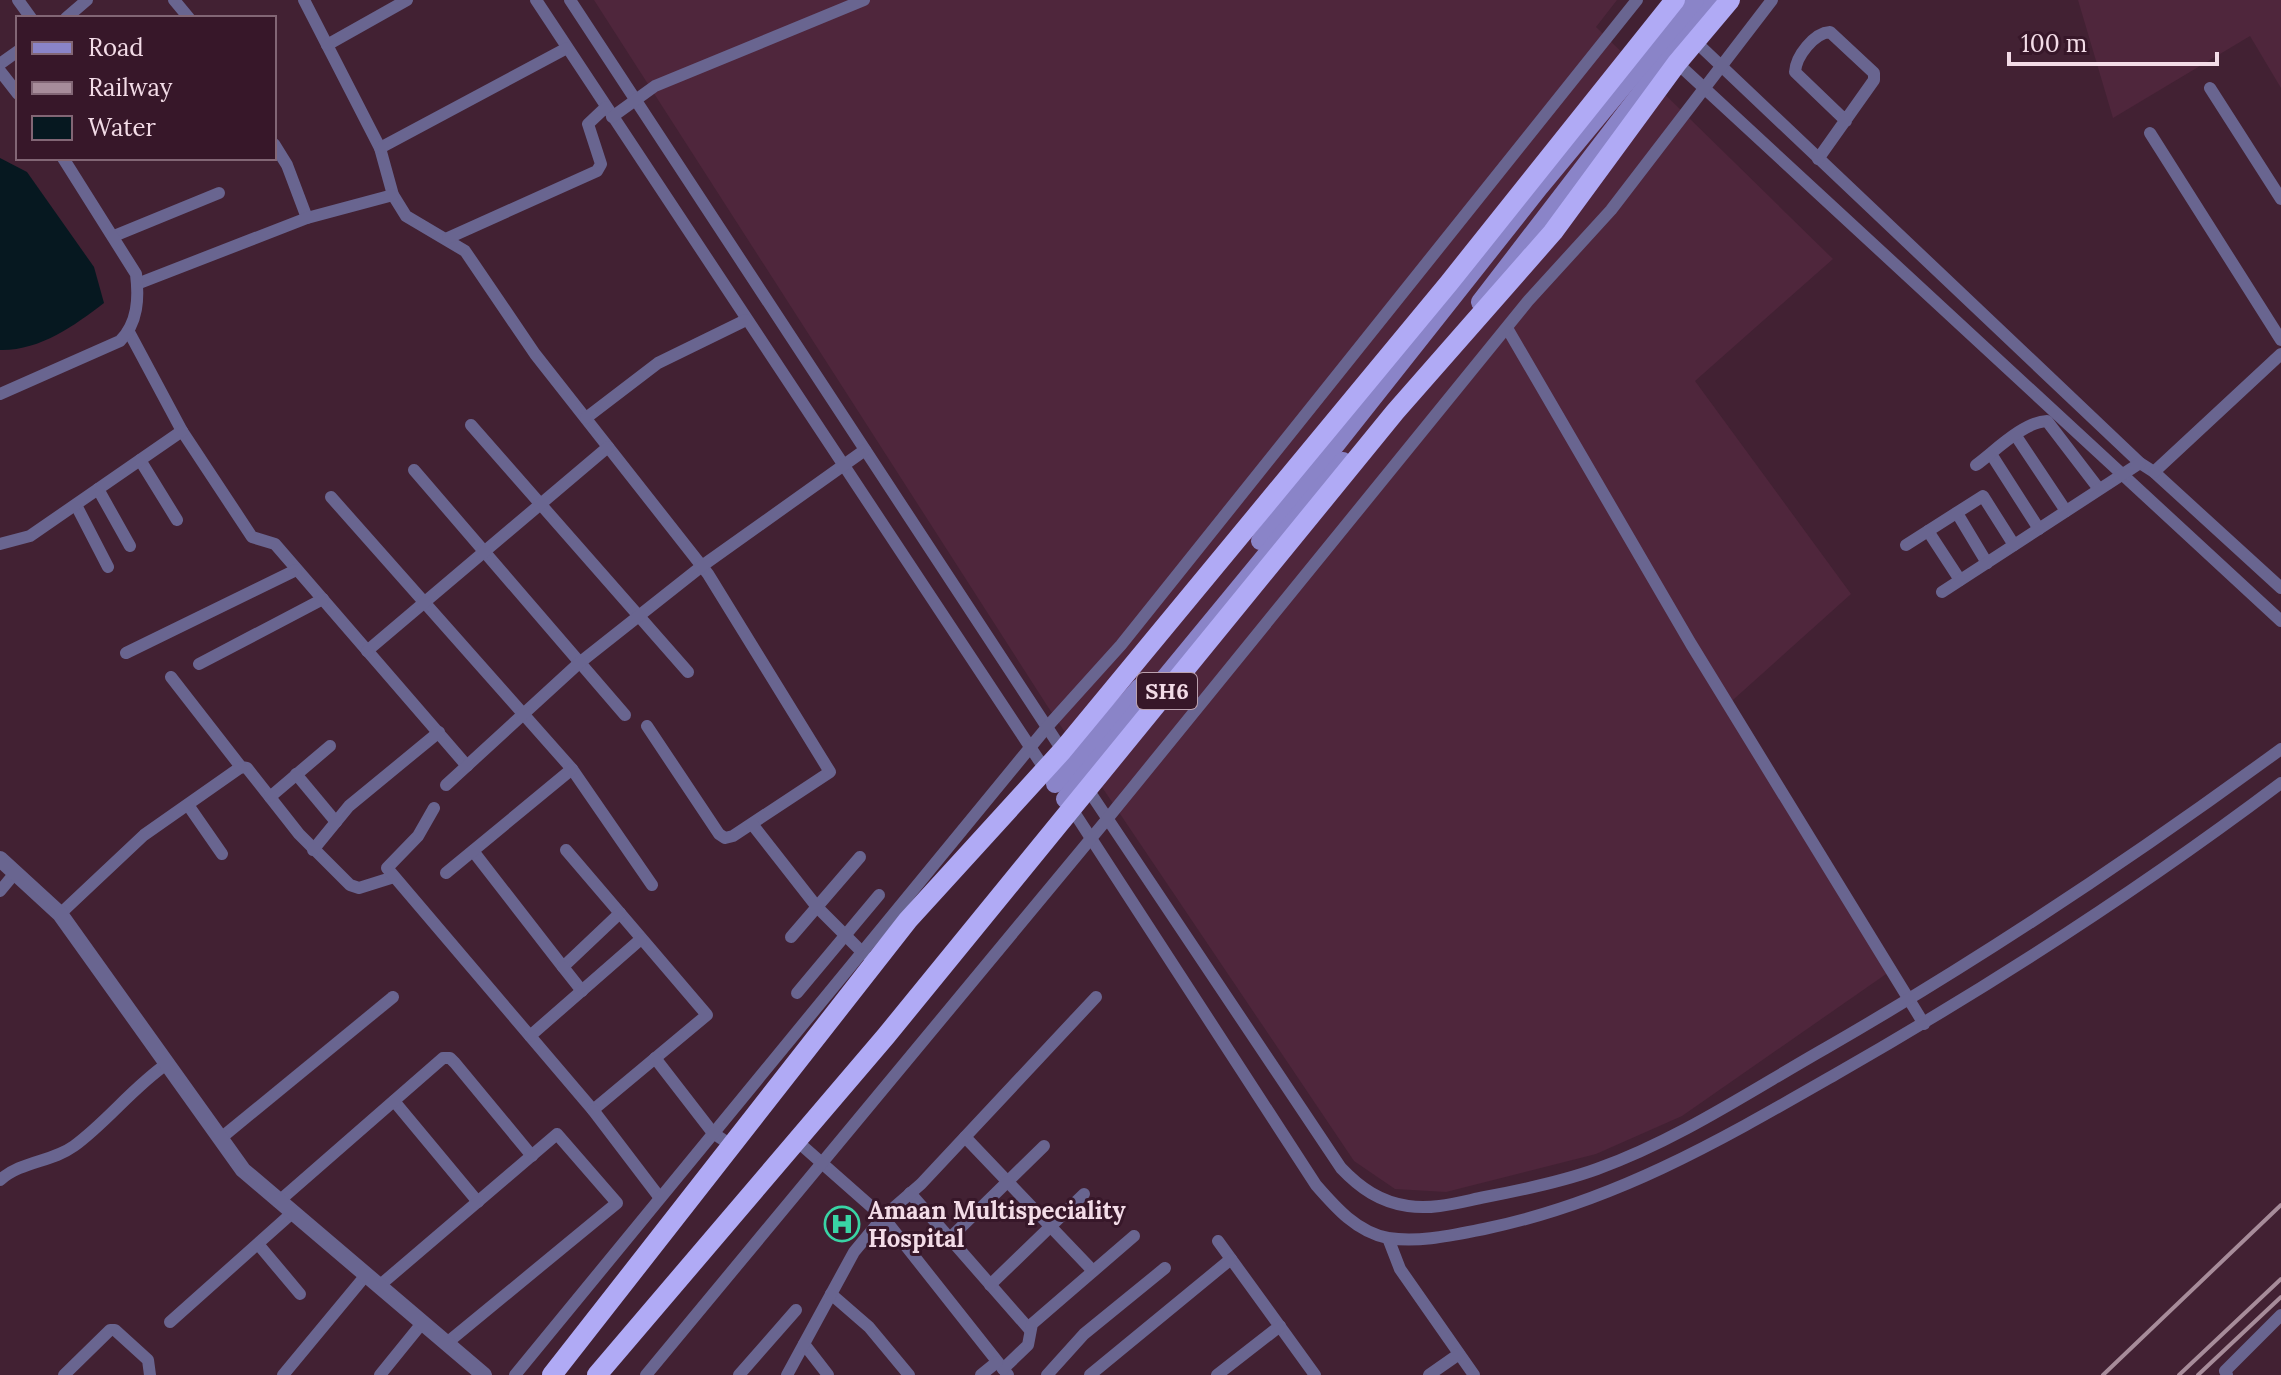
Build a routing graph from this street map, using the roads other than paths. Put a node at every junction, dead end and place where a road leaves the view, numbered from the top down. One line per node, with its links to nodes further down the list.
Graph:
1 (87, 0): 14 (street)
2 (174, 0): 15 (street)
3 (304, 0): 18 (street)
4 (407, 0): 18 (street)
5 (536, 0): 19 (street)
6 (570, 0): 26 (street)
7 (864, 0): 26 (street)
8 (1675, 0): 16 (highway)
9 (1695, 0): 106 (main road)
10 (1712, 0): 106 (main road)
11 (1730, 0): 17 (highway, SH6)
12 (1772, 0): 21 (street)
13 (1632, 2): 16 (street); 98 (street)
14 (68, 16)
15 (187, 16)
16 (1656, 22): 106 (highway)
17 (1697, 43): 20 (highway, SH6); 21 (street)
18 (327, 45): 31 (street)
19 (567, 48): 27 (street); 31 (street)
20 (1677, 63): 24 (street); 106 (highway, SH6)
21 (1722, 67): 24 (street); 32 (street)
22 (0, 71): 25 (street)
23 (2210, 88): 36 (street)
24 (1705, 90): 41 (street); 44 (street)
25 (16, 91)
26 (635, 100): 27 (street); 54 (street)
27 (609, 112): 39 (street); 43 (street)
28 (1846, 121): 28 (street); 32 (street)
29 (2150, 133): 46 (street)
30 (276, 147): 37 (street)
31 (380, 148): 35 (street)
32 (1818, 159): 40 (street)
33 (64, 160): 38 (street)
34 (219, 193): 38 (street)
35 (393, 195): 37 (street); 39 (street)
36 (2281, 199)
37 (307, 218): 42 (street)
38 (114, 236): 42 (street)
39 (448, 238): 49 (street)
40 (1919, 254): 41 (street); 57 (street)
41 (1903, 273): 62 (street)
42 (137, 284): 45 (street)
43 (746, 320): 49 (street); 58 (street)
44 (1507, 328): 115 (street); 146 (street)
45 (129, 332): 48 (street); 51 (street)
46 (2281, 340)
47 (2281, 354): 61 (street)
48 (0, 394)
49 (586, 418): 53 (street)
50 (471, 425): 66 (street)
51 (182, 431): 56 (street); 81 (street)
52 (2016, 436): 55 (street); 64 (street); 68 (street)
53 (608, 447): 66 (street); 79 (street)
54 (865, 450): 58 (street); 98 (street)
55 (1991, 454): 59 (street); 71 (street)
56 (140, 460): 63 (street); 70 (street)
57 (2140, 463): 61 (street); 62 (street)
58 (843, 465): 79 (street); 100 (street)
59 (1976, 465)
60 (414, 470): 77 (street)
61 (2154, 472): 83 (street)
62 (2120, 475): 64 (street); 88 (street)
63 (98, 489): 67 (street); 76 (street)
64 (2099, 489): 68 (street)
65 (331, 497): 86 (street)
66 (542, 502): 77 (street); 87 (street)
67 (76, 505): 73 (street); 80 (street)
68 (2066, 511): 71 (street)
69 (1957, 513): 72 (street); 75 (street); 78 (street)
70 (177, 520)
71 (2039, 529): 75 (street)
72 (1928, 531): 74 (street); 82 (street)
73 (0, 544)
74 (1906, 545)
75 (2014, 545): 78 (street)
76 (130, 546)
77 (483, 552): 86 (street); 92 (street)
78 (1987, 563): 82 (street)
79 (702, 566): 87 (street); 118 (street)
80 (108, 567)
81 (296, 570): 85 (street); 90 (street)
82 (1960, 580): 84 (street)
83 (2281, 588)
84 (1942, 592)
85 (323, 599): 89 (street); 91 (street)
86 (424, 602): 89 (street); 95 (street)
87 (638, 616): 92 (street); 93 (street)
88 (2281, 621)
89 (367, 651): 99 (street)
90 (126, 653)
91 (199, 664)
92 (578, 664): 95 (street); 96 (street)
93 (688, 672)
94 (171, 677): 104 (street)
95 (524, 714): 103 (street); 105 (street)
96 (625, 715)
97 (647, 726): 118 (street)
98 (1047, 727): 100 (street); 106 (street)
99 (439, 732): 103 (street); 117 (street)
100 (1032, 745): 110 (street); 138 (street)
101 (330, 746): 107 (street)
102 (2281, 749): 112 (street)
103 (467, 766): 109 (street)
104 (241, 767): 111 (street); 113 (street)
105 (572, 769): 122 (street); 129 (street)
106 (1076, 771): 110 (highway, SH6); 110 (highway); 115 (street)
107 (296, 774): 111 (street); 117 (street)
108 (2281, 783): 116 (street)
109 (446, 785)
110 (1059, 790): 119 (street); 156 (highway, SH6); 158 (highway)
111 (270, 797): 120 (street)
112 (2215, 797): 116 (street); 146 (street)
113 (188, 805): 123 (street); 134 (street)
114 (434, 808): 128 (street)
115 (1108, 818): 119 (street); 140 (street)
116 (2232, 820): 147 (street)
117 (336, 822): 120 (street)
118 (752, 824): 132 (street)
119 (1091, 839): 141 (street); 160 (street)
120 (313, 850): 128 (street)
121 (566, 850): 133 (street)
122 (473, 851): 127 (street); 139 (street)
123 (222, 854)
124 (860, 857): 132 (street)
125 (0, 859): 126 (street)
126 (15, 873): 130 (street); 134 (street)
127 (446, 873)
128 (394, 877): 148 (street)
129 (652, 885)
130 (0, 891)
131 (879, 895): 135 (street)
132 (817, 907): 135 (street); 136 (street)
133 (620, 913): 137 (street); 139 (street)
134 (60, 914): 150 (street)
135 (845, 934): 138 (street); 143 (street)
136 (791, 937)
137 (641, 939): 142 (street); 149 (street)
138 (864, 954): 153 (street)
139 (563, 967): 142 (street)
140 (1209, 967): 141 (street); 146 (street)
141 (1186, 983): 172 (street)
142 (582, 991): 148 (street)
143 (797, 993)
144 (393, 997): 155 (street)
145 (1096, 997): 154 (street)
146 (1909, 1000): 147 (street)
147 (1924, 1024): 172 (street)
148 (530, 1036): 152 (street)
149 (655, 1058): 152 (street); 153 (street)
150 (168, 1063): 155 (street); 161 (street)
151 (394, 1101): 159 (street); 166 (street); 167 (street)
152 (593, 1110): 165 (street)
153 (713, 1133): 158 (street); 165 (street)
154 (965, 1137): 162 (street); 163 (street)
155 (221, 1138): 166 (street)
156 (798, 1142): 160 (street); 200 (highway, SH6)
157 (1044, 1146): 162 (street)
158 (734, 1147): 199 (highway)
159 (532, 1156): 167 (street); 189 (street)
160 (823, 1163): 169 (street); 201 (street)
161 (0, 1180)
162 (1009, 1182): 170 (street); 173 (street)
163 (910, 1193): 169 (street); 173 (street)
164 (1084, 1194): 170 (street)
165 (660, 1198): 198 (street)
166 (278, 1202): 168 (street)
167 (478, 1202): 179 (street)
168 (291, 1214): 175 (street); 179 (street)
169 (883, 1217): 182 (street); 192 (street)
170 (1051, 1226): 178 (street); 180 (street)
171 (1134, 1236): 178 (street)
172 (1388, 1238): 191 (street)
173 (949, 1239): 180 (street)
174 (1218, 1241): 176 (street)
175 (258, 1244): 181 (street); 185 (street)
176 (1231, 1259): 187 (street); 208 (street)
177 (1165, 1268): 207 (street)
178 (1093, 1271): 188 (street)
179 (372, 1281): 186 (street); 196 (street)
180 (990, 1285): 188 (street)
181 (300, 1294)
182 (831, 1294): 190 (street); 205 (street)
183 (796, 1310): 202 (street)
184 (2281, 1315): 213 (street)
185 (170, 1322)
186 (423, 1322): 189 (street); 197 (street)
187 (1280, 1326): 209 (street); 210 (street)
188 (1030, 1330): 192 (street)
189 (448, 1342): 193 (street)
190 (804, 1344): 203 (street); 204 (street)
191 (1459, 1354): 211 (street); 212 (street)
192 (1003, 1369): 206 (street)
193 (482, 1374)
194 (64, 1375): 195 (street)
195 (150, 1375)
196 (283, 1375)
197 (380, 1375)
198 (515, 1375)
199 (552, 1375)
200 (597, 1375)
201 (646, 1375)
202 (739, 1375)
203 (787, 1375)
204 (828, 1375)
205 (909, 1375)
206 (981, 1375)
207 (1047, 1375)
208 (1090, 1375)
209 (1217, 1375)
210 (1315, 1375)
211 (1429, 1375)
212 (1474, 1375)
213 (2227, 1375)

